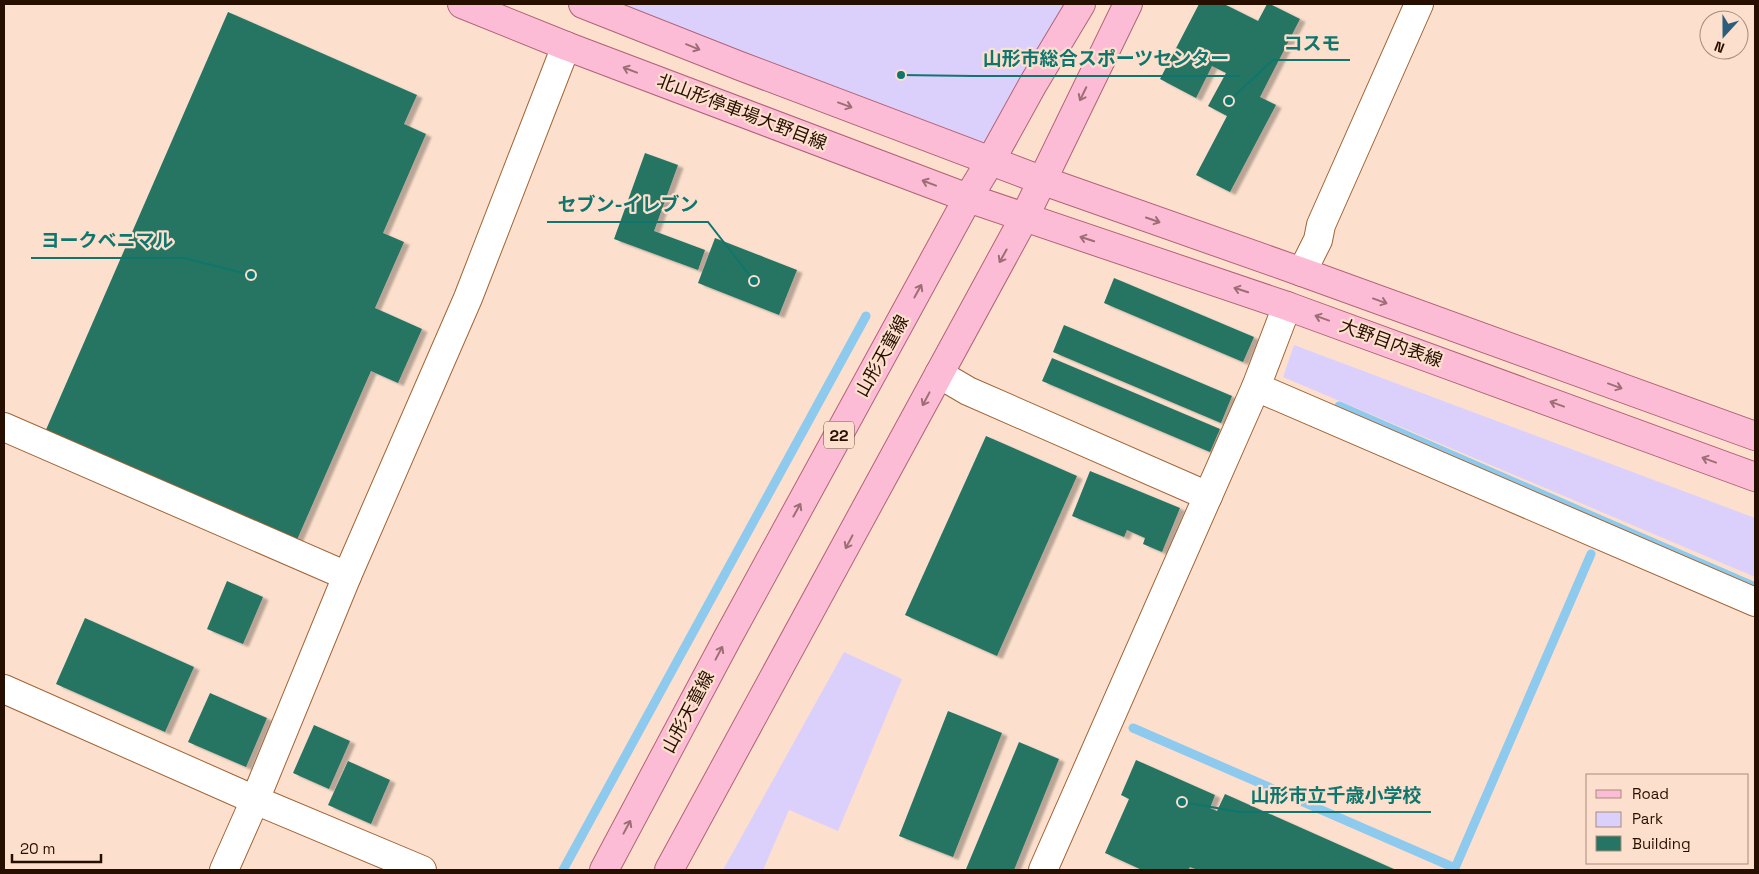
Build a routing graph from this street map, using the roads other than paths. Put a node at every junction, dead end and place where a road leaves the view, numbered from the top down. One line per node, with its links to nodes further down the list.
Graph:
1 (462, 4): 6 (main road, 北山形停車場大野目線)
2 (583, 4): 7 (main road, one-way to 7)
3 (1081, 4): 7 (main road, 山形天童線 / 22)
4 (1128, 4): 8 (main road, one-way to 8)
5 (1419, 4): 11 (street)
6 (566, 46): 9 (main road, 北山形停車場大野目線, one-way to 6); 19 (street)
7 (992, 160): 8 (main road); 9 (main road, 山形天童線 / 22)
8 (1041, 180): 10 (main road); 11 (main road, 大野目内表線, one-way to 11)
9 (968, 198): 10 (main road, 北山形停車場大野目線); 25 (main road, 山形天童線 / 22, one-way to 9)
10 (1024, 218): 12 (main road, 大野目内表線, one-way to 10); 13 (main road, one-way to 13)
11 (1302, 272): 16 (main road, 大野目内表線, one-way to 16)
12 (1287, 306): 14 (street); 17 (main road, 大野目内表線, one-way to 12)
13 (939, 374): 18 (street); 26 (main road, one-way to 26)
14 (1256, 387): 18 (street); 20 (street)
15 (4, 427): 19 (street)
16 (1755, 436)
17 (1755, 477)
18 (1208, 496): 27 (street)
19 (347, 576): 22 (street)
20 (1755, 602)
21 (4, 689): 22 (street)
22 (255, 800): 23 (street); 24 (street)
23 (224, 870)
24 (422, 870)
25 (604, 870)
26 (669, 870)
27 (1043, 870)

